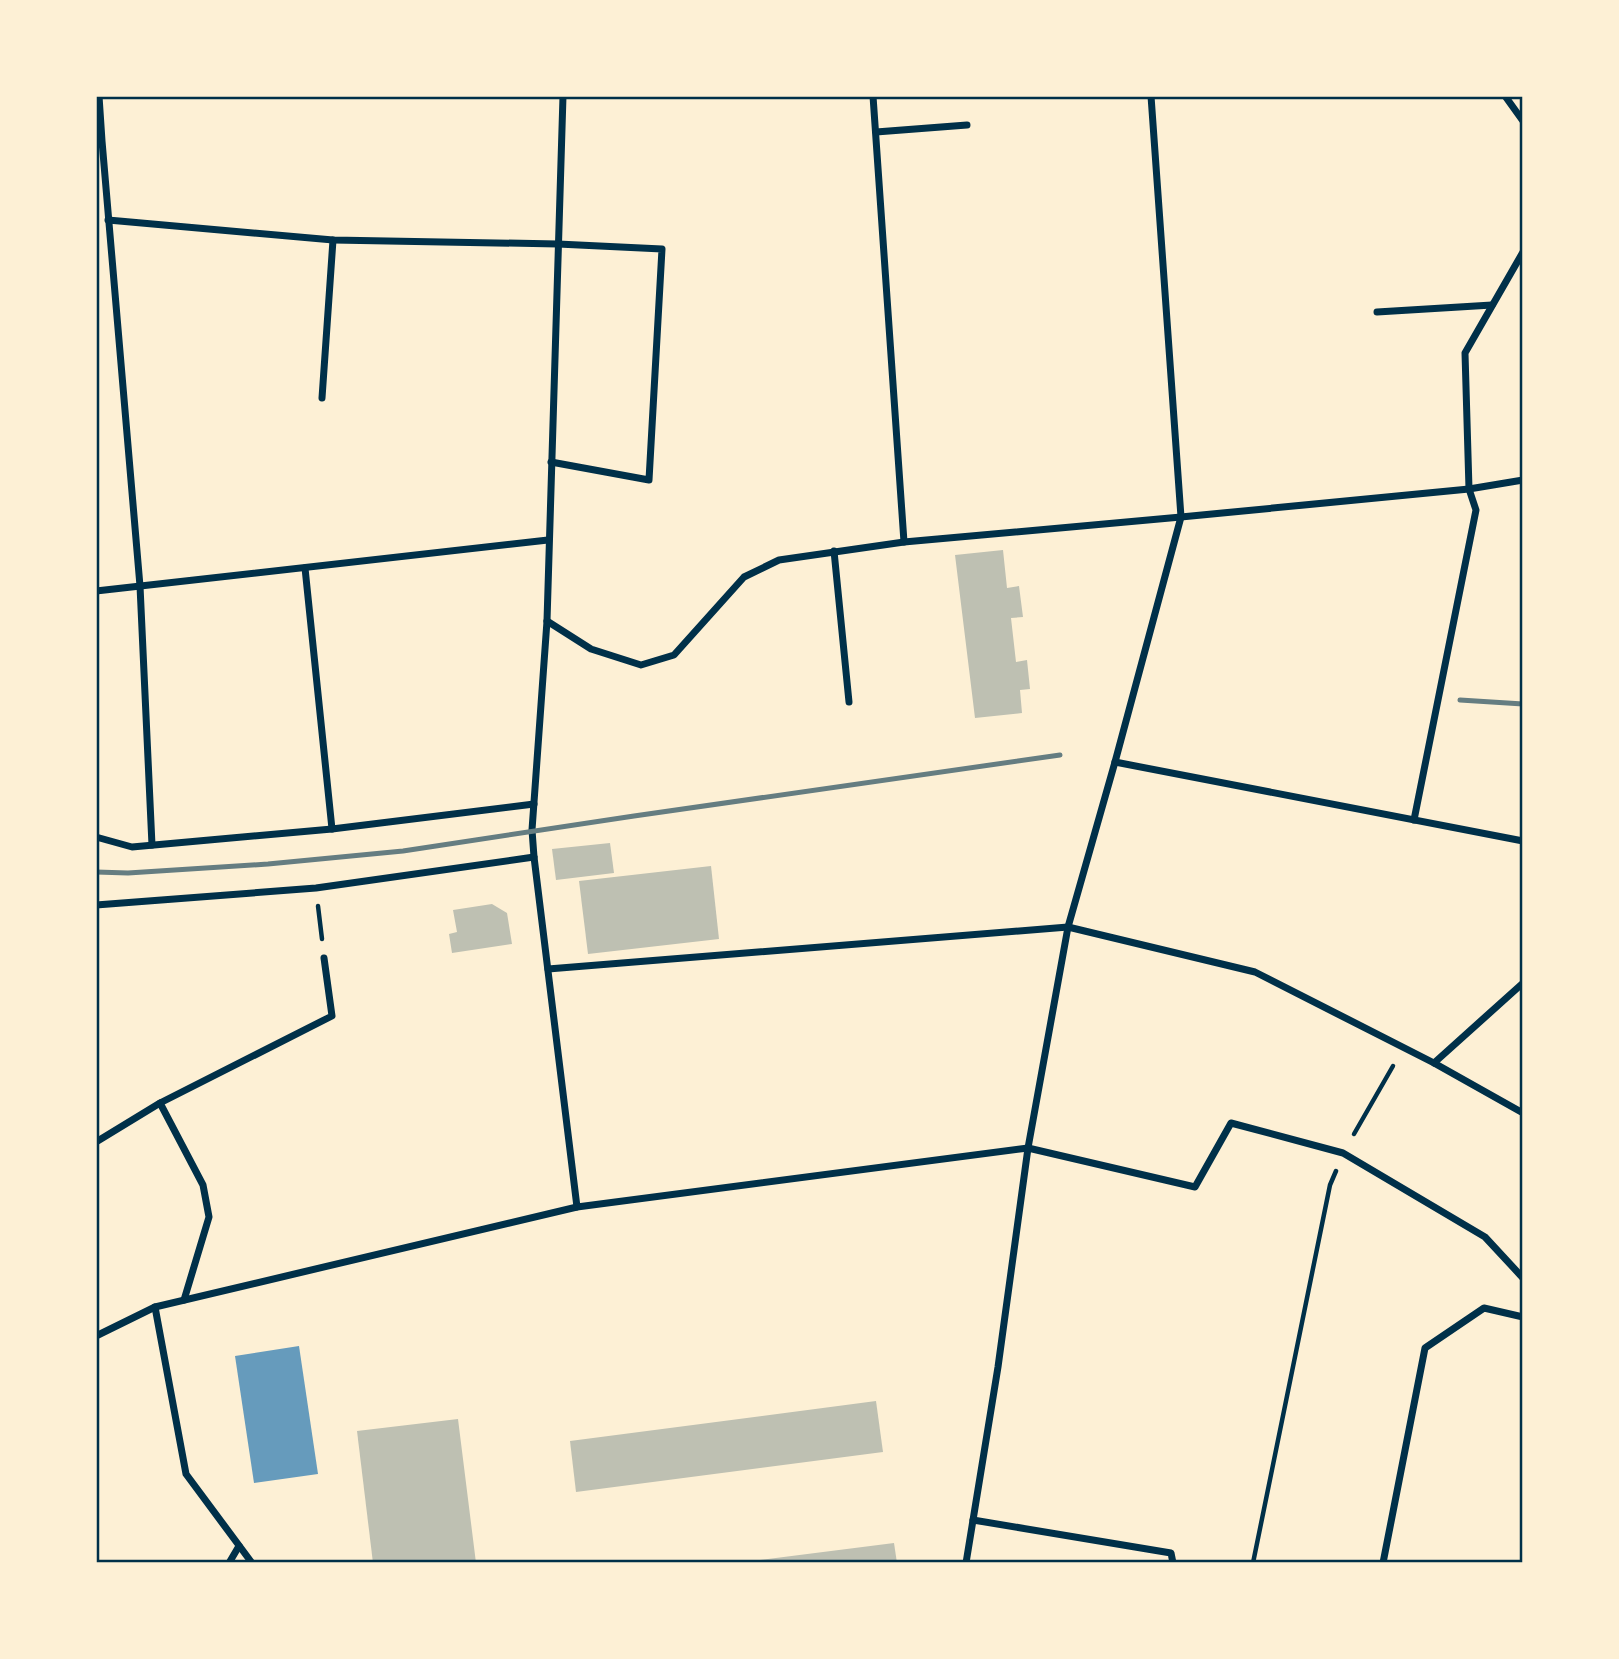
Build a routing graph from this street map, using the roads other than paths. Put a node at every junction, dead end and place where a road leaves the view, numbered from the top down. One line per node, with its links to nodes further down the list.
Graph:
1 (99, 96): 9 (street)
2 (562, 96): 12 (street)
3 (873, 96): 8 (street)
4 (1151, 96): 20 (street)
5 (1505, 96): 6 (street)
6 (1523, 121)
7 (967, 125): 8 (street)
8 (876, 132): 22 (street)
9 (99, 141): 10 (street)
10 (108, 220): 11 (street); 25 (street)
11 (332, 240): 12 (street); 16 (street)
12 (558, 243): 17 (street); 17 (street)
13 (1523, 252): 14 (street)
14 (1492, 305): 15 (street); 19 (street)
15 (1377, 312)
16 (322, 398)
17 (551, 462): 21 (street)
18 (1523, 480): 19 (street)
19 (1469, 489): 20 (street); 31 (street)
20 (1181, 517): 22 (street); 29 (street)
21 (548, 540): 24 (street); 27 (street)
22 (904, 542): 23 (street)
23 (834, 551): 27 (street); 28 (street)
24 (305, 568): 25 (street); 32 (street)
25 (140, 586): 26 (street); 35 (street)
26 (96, 590)
27 (547, 621): 30 (street)
28 (849, 702)
29 (1115, 762): 31 (street); 38 (street)
30 (534, 804): 32 (street); 36 (street)
31 (1414, 820): 34 (street)
32 (332, 830): 35 (street)
33 (96, 837): 35 (street)
34 (1523, 841)
35 (152, 845)
36 (534, 857): 37 (street); 40 (street)
37 (96, 905)
38 (1069, 927): 40 (street); 42 (street); 46 (street)
39 (324, 958): 43 (street)
40 (548, 969): 47 (street)
41 (1523, 983): 42 (street)
42 (1434, 1063): 44 (street)
43 (160, 1102): 45 (street); 49 (street)
44 (1523, 1113)
45 (96, 1142)
46 (1028, 1148): 47 (street); 48 (street); 53 (street)
47 (577, 1207): 49 (street)
48 (1523, 1278)
49 (184, 1300): 50 (street)
50 (155, 1307): 52 (street); 54 (street)
51 (1523, 1317): 59 (street)
52 (96, 1336)
53 (973, 1520): 57 (street); 58 (street)
54 (239, 1546): 55 (street); 56 (street)
55 (229, 1563)
56 (252, 1563)
57 (966, 1563)
58 (1173, 1563)
59 (1383, 1563)

